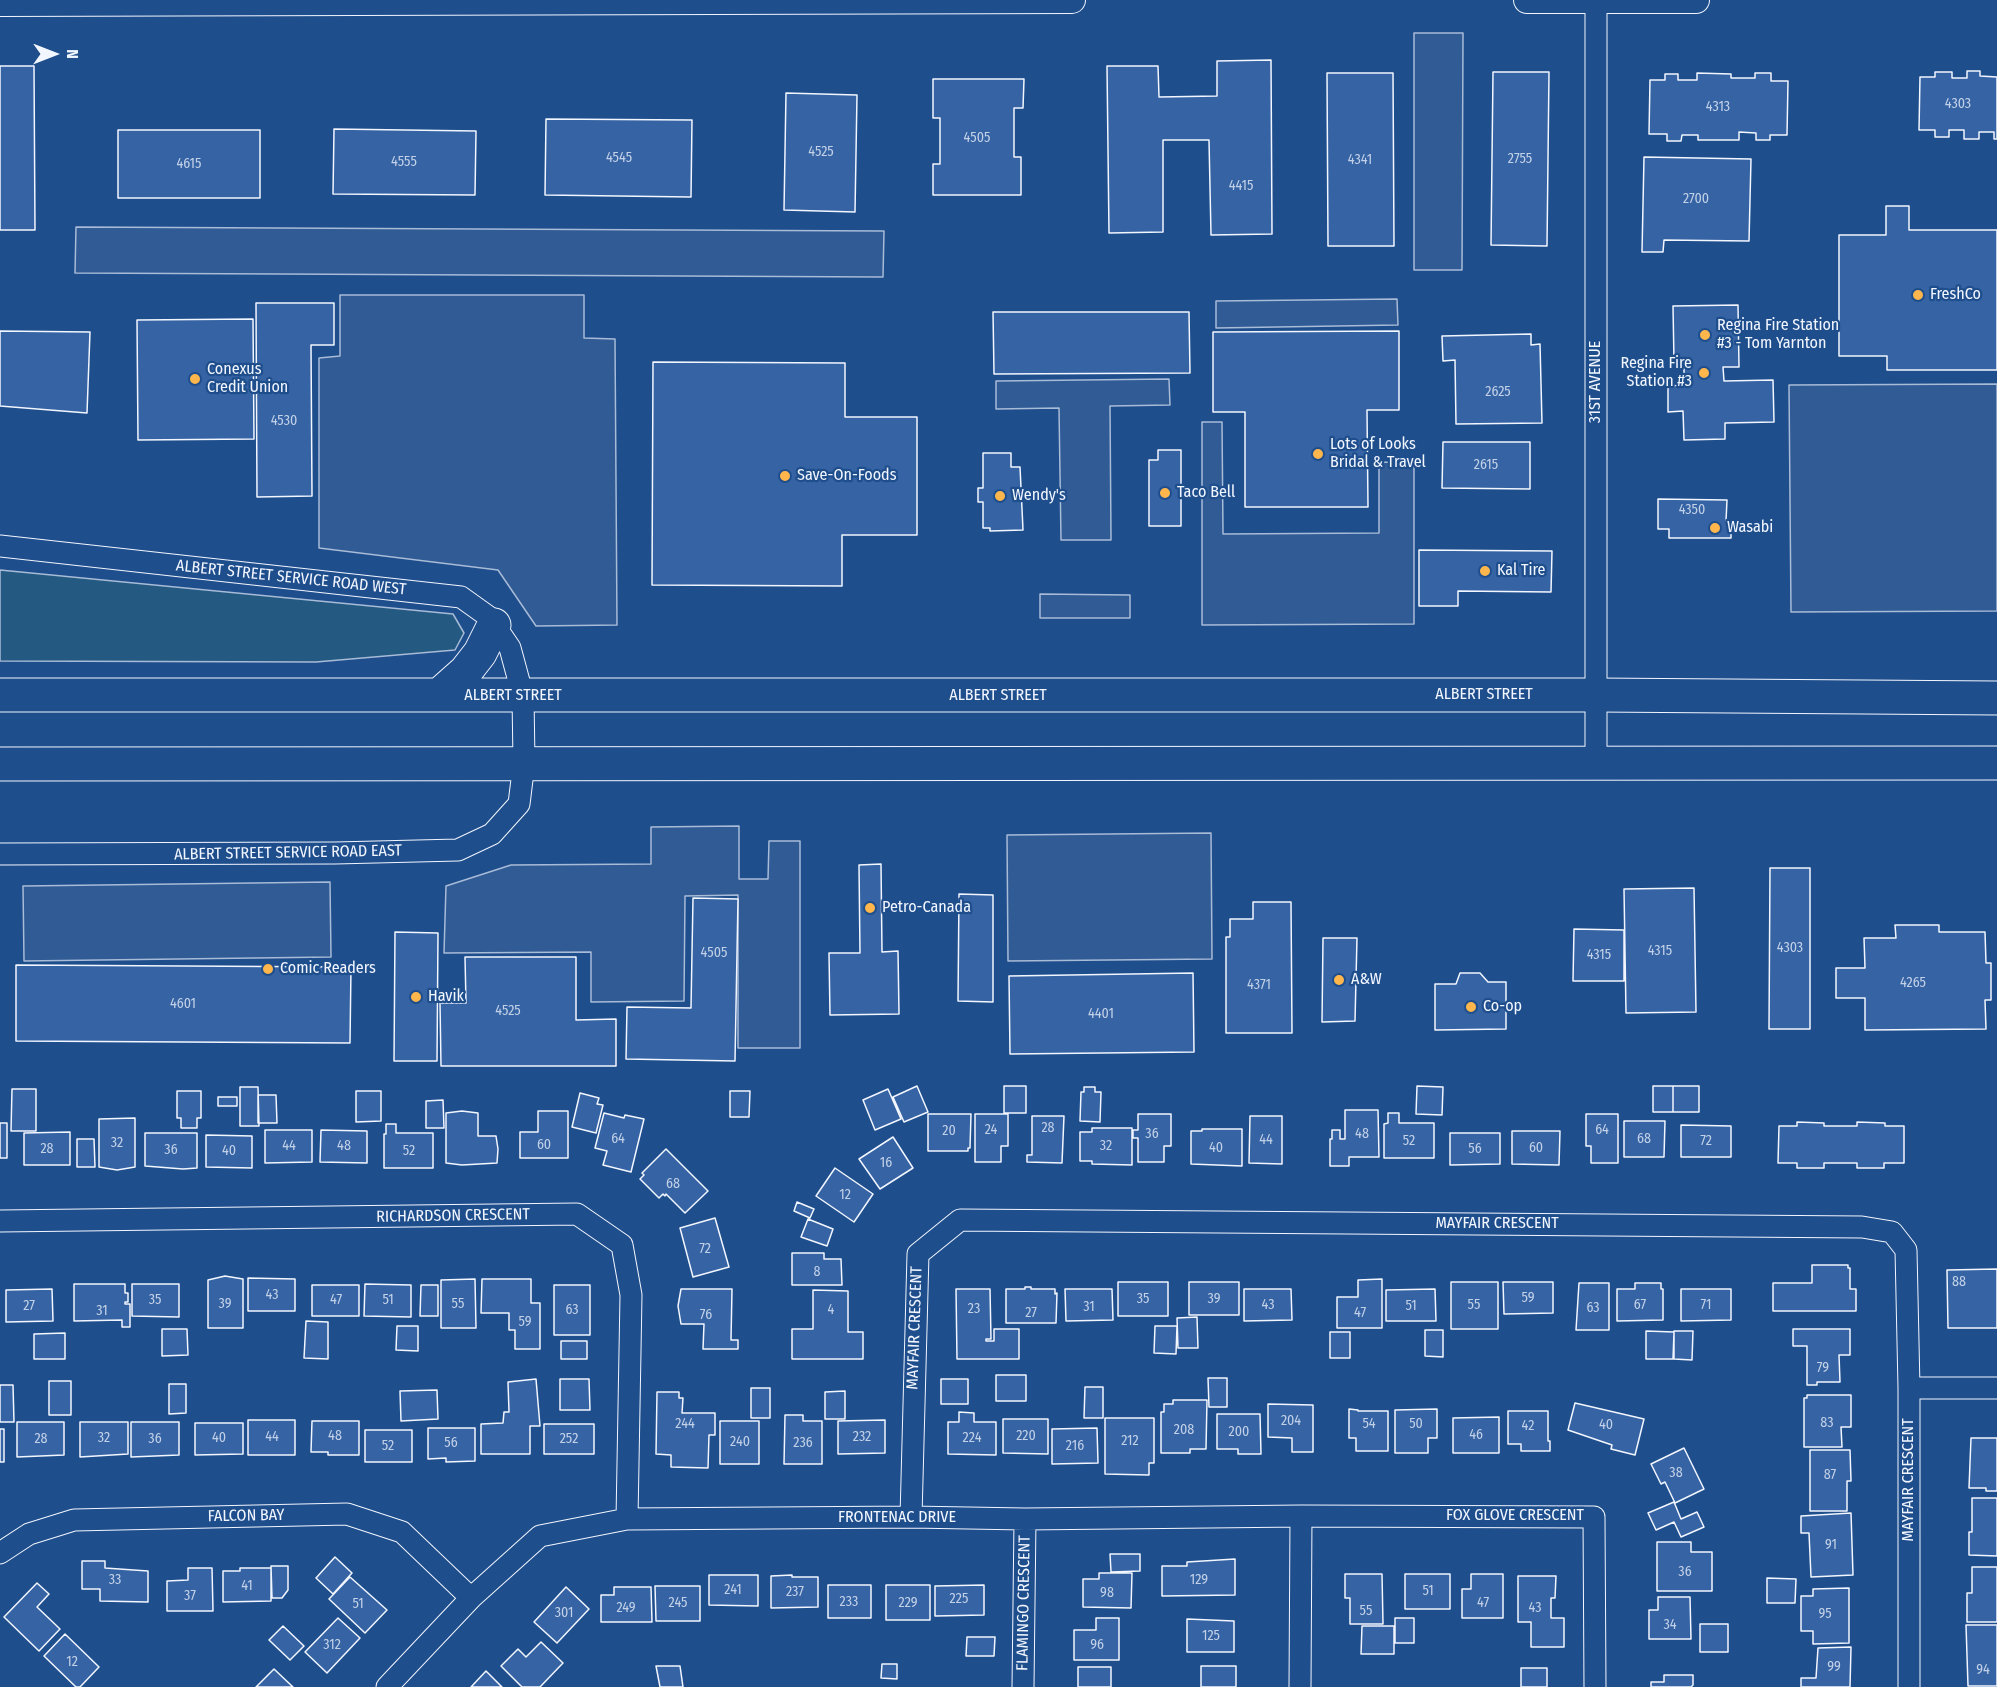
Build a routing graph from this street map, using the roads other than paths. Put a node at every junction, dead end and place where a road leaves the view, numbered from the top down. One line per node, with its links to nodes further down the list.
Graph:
1 (1064, 0): 2 (street); 6 (street)
2 (1072, 0)
3 (1527, 0): 5 (street)
4 (1696, 0): 5 (street)
5 (1596, 1): 12 (street, 31ST AVENUE)
6 (0, 3)
7 (0, 546): 8 (street, ALBERT STREET SERVICE ROAD WEST)
8 (494, 624): 10 (main road); 11 (street, ALBERT STREET SERVICE ROAD WEST)
9 (0, 695): 10 (main road, ALBERT STREET)
10 (439, 696): 11 (main road, ALBERT STREET)
11 (523, 696): 12 (main road, ALBERT STREET); 15 (street, ALBERT STREET SERVICE ROAD EAST)
12 (1596, 696): 13 (main road, ALBERT STREET); 14 (street, 31ST AVENUE)
13 (1997, 698)
14 (1596, 762): 15 (main road); 16 (main road)
15 (524, 763): 17 (main road); 18 (street, ALBERT STREET SERVICE ROAD EAST)
16 (1997, 763)
17 (0, 764)
18 (0, 854)
19 (0, 1221): 24 (street, RICHARDSON CRESCENT)
20 (1909, 1388): 21 (street); 23 (street, MAYFAIR CRESCENT); 32 (street, MAYFAIR CRESCENT)
21 (1997, 1388)
22 (1301, 1516): 25 (street, FRONTENAC DRIVE); 30 (street); 31 (street, FOX GLOVE CRESCENT)
23 (911, 1517): 24 (street, FRONTENAC DRIVE); 25 (street, FRONTENAC DRIVE)
24 (627, 1519): 27 (street, FRONTENAC DRIVE)
25 (1025, 1519): 29 (street, FLAMINGO CRESCENT)
26 (0, 1553): 27 (street, FALCON BAY)
27 (471, 1598): 28 (street, FRONTENAC DRIVE)
28 (387, 1687)
29 (1023, 1687)
30 (1300, 1687)
31 (1595, 1687)
32 (1909, 1687)

